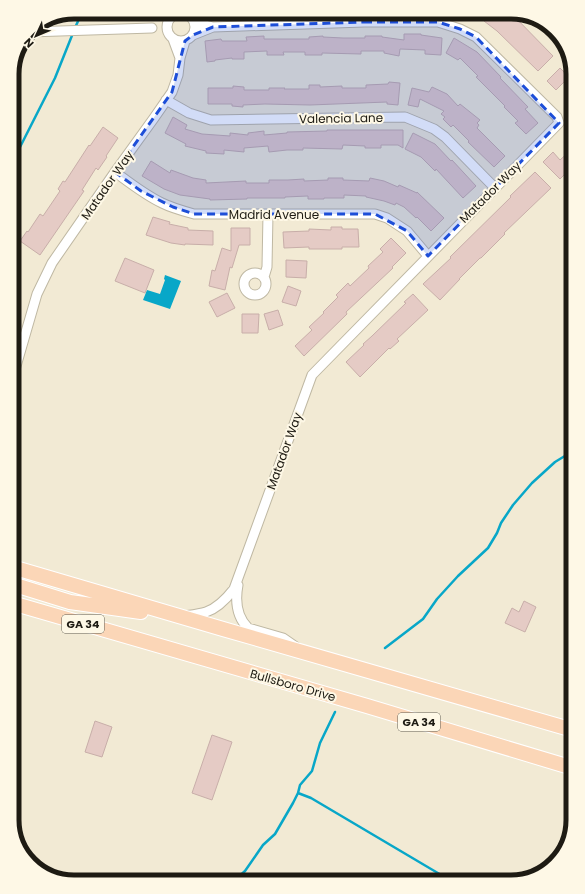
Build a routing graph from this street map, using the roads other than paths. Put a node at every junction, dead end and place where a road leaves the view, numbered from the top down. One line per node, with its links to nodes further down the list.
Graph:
1 (192, 19): 3 (street)
2 (168, 21): 5 (street); 8 (street)
3 (194, 22): 4 (street, Matador Way); 7 (street)
4 (214, 27): 7 (street, Matador Way); 13 (street, Matador Way)
5 (152, 28): 6 (street); 8 (street)
6 (39, 32)
7 (193, 35): 9 (street)
8 (171, 37): 9 (street); 10 (street, Matador Way)
9 (185, 41): 10 (street, Matador Way)
10 (180, 58): 11 (street, Matador Way)
11 (166, 100): 12 (street, Matador Way); 13 (street, Valencia Lane)
12 (115, 172): 14 (street, Madrid Avenue); 17 (street, Matador Way)
13 (495, 188): 15 (street, Matador Way)
14 (268, 214): 15 (street, Madrid Avenue); 16 (street)
15 (428, 256): 20 (street, Matador Way)
16 (264, 277)
17 (19, 356)
18 (19, 562): 21 (main road)
19 (19, 569): 21 (main road)
20 (240, 571): 24 (street, Matador Way); 25 (street)
21 (46, 577): 24 (main road)
22 (19, 586): 24 (main road)
23 (19, 605): 27 (main road, Bullsboro Drive / GA 34)
24 (182, 617): 25 (main road)
25 (302, 652): 26 (main road)
26 (566, 728)
27 (566, 766)

